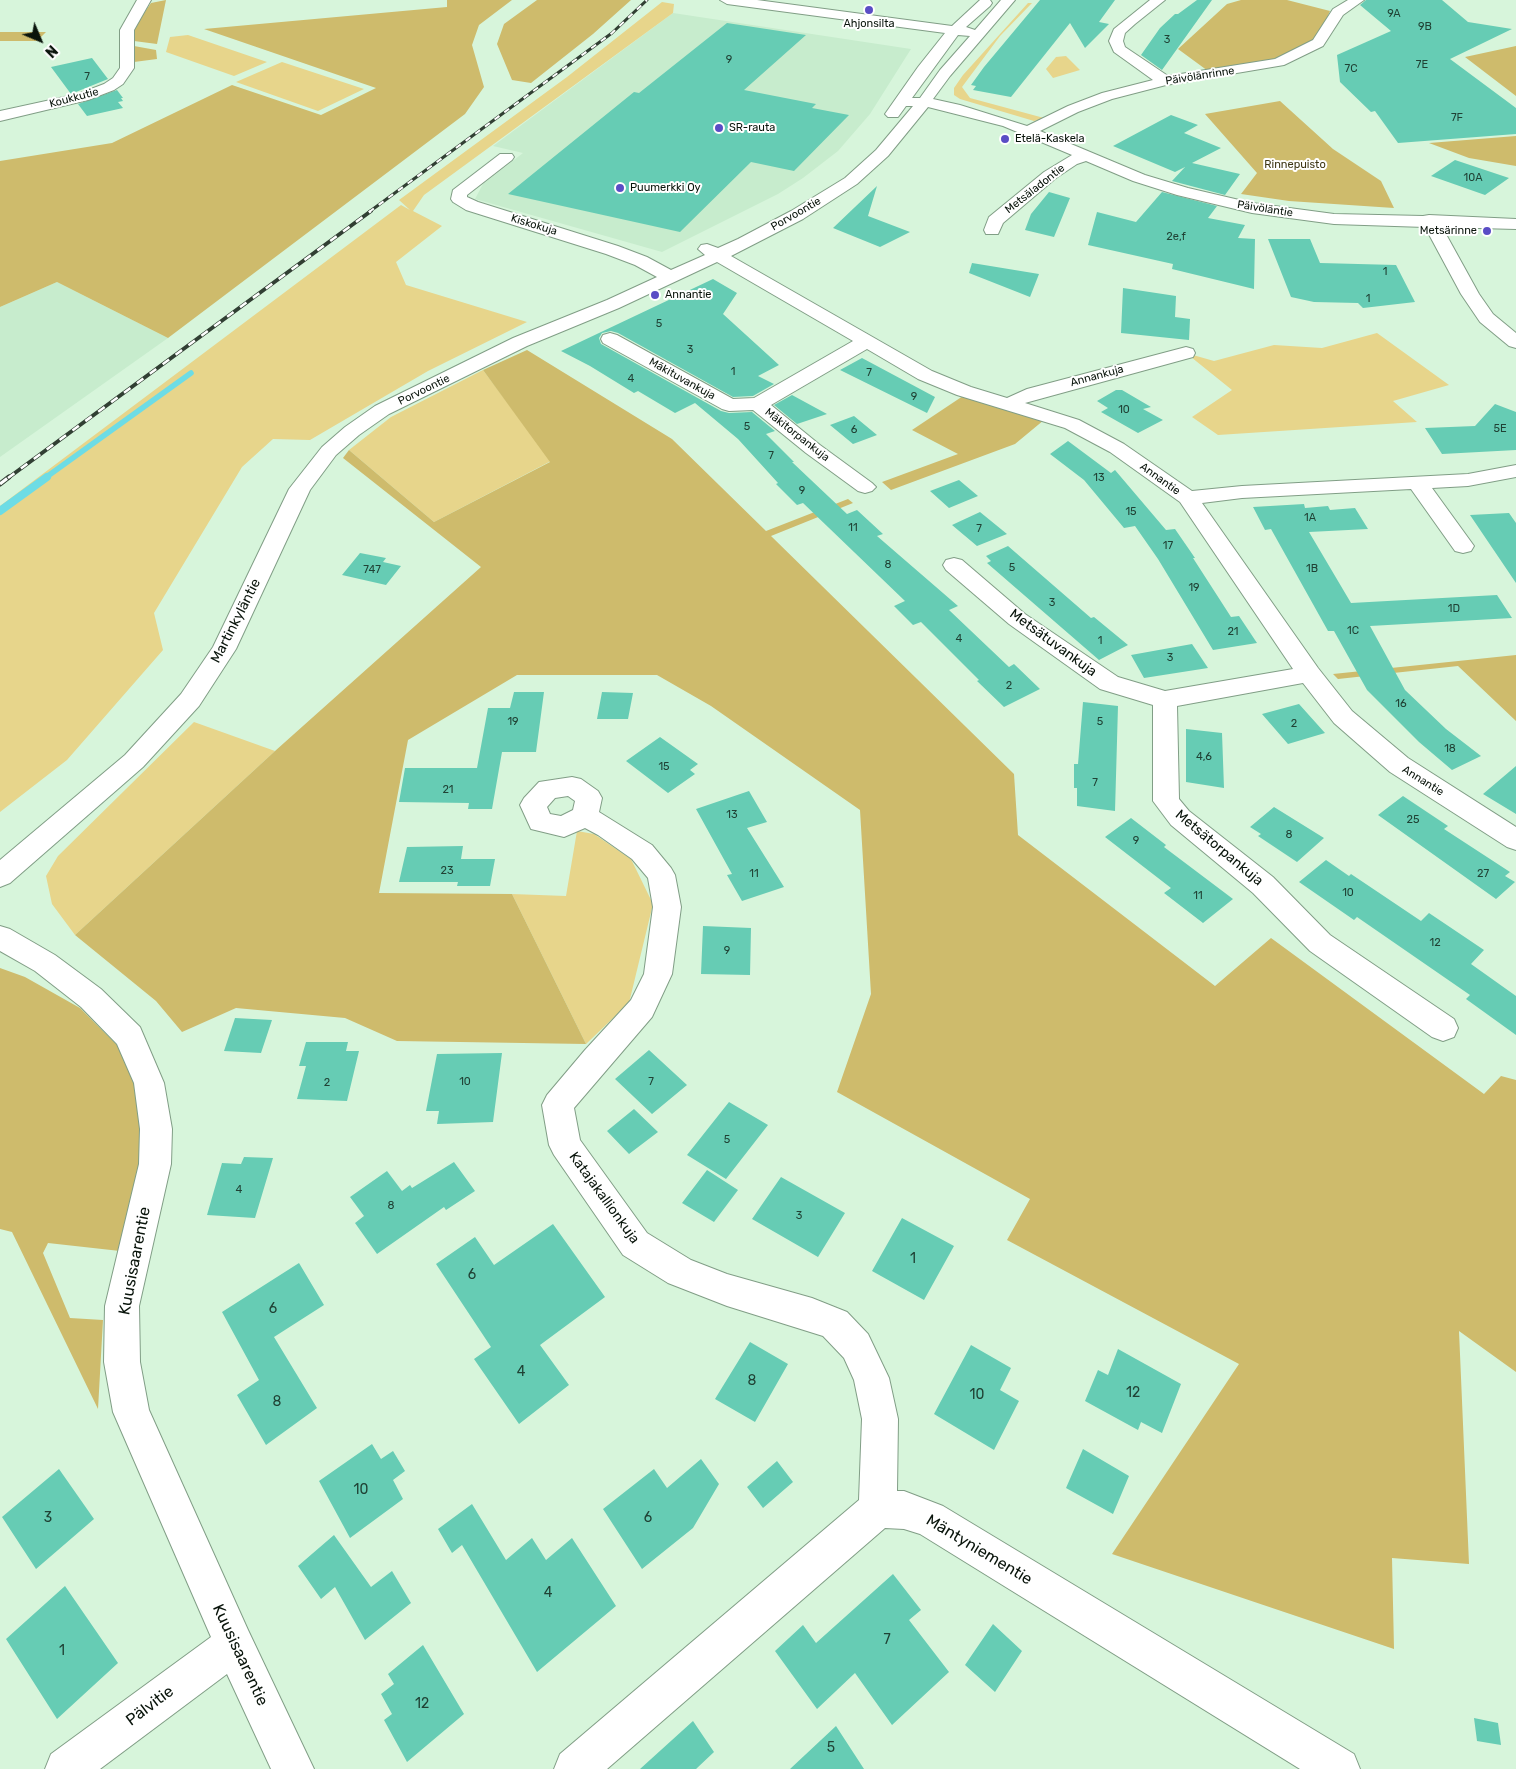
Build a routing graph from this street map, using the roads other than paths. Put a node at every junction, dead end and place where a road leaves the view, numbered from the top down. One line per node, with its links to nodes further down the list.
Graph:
1 (144, 0): 12 (street, Koukkutie)
2 (727, 0): 7 (street)
3 (988, 0): 7 (street)
4 (1008, 0): 8 (street, Porvoontie)
5 (1158, 0): 9 (street)
6 (1357, 0): 9 (street, Päivölänrinne)
7 (955, 30): 8 (street); 10 (street)
8 (978, 33): 11 (street, Porvoontie)
9 (1165, 81): 14 (street, Päivölänrinne)
10 (900, 102): 11 (street, Päivöläntie); 13 (street)
11 (921, 105): 14 (street, Päivöläntie); 21 (street, Porvoontie)
12 (0, 116)
13 (885, 124)
14 (1026, 132): 15 (street, Päivöläntie)
15 (1086, 156): 18 (street, Päivöläntie); 20 (street, Metsäladontie)
16 (506, 157): 22 (street, Kiskokuja)
17 (839, 169): 21 (street, Porvoontie)
18 (1429, 220): 19 (street, Päivöläntie); 25 (street)
19 (1516, 224)
20 (992, 230)
21 (711, 251): 22 (street, Porvoontie); 24 (street, Annantie)
22 (663, 273): 29 (street, Porvoontie)
23 (610, 339): 27 (street, Mäkituvankuja)
24 (866, 342): 27 (street, Mäkitorpankuja); 28 (street, Annantie)
25 (1516, 342)
26 (1186, 353): 28 (street, Annankuja)
27 (758, 404): 32 (street, Mäkitorpankuja)
28 (1011, 404): 33 (street, Annantie)
29 (382, 410): 40 (street, Martinkyläntie)
30 (1516, 471): 31 (street)
31 (1417, 482): 33 (street); 34 (street)
32 (865, 487)
33 (1188, 498): 36 (street, Annantie)
34 (1463, 546)
35 (954, 565): 37 (street, Metsätuvankuja)
36 (1309, 674): 37 (street); 39 (street, Annantie)
37 (1165, 700): 42 (street, Metsätorpankuja)
38 (585, 816): 43 (street, Katajakallionkuja)
39 (1516, 840)
40 (0, 876)
41 (0, 936): 44 (street, Kuusisaarentie)
42 (1443, 1028)
43 (878, 1509): 47 (street); 48 (street, Mäntyniementie)
44 (234, 1644): 45 (street, Pälvitie); 46 (street, Kuusisaarentie)
45 (66, 1769)
46 (294, 1769)
47 (575, 1769)
48 (1339, 1769)

